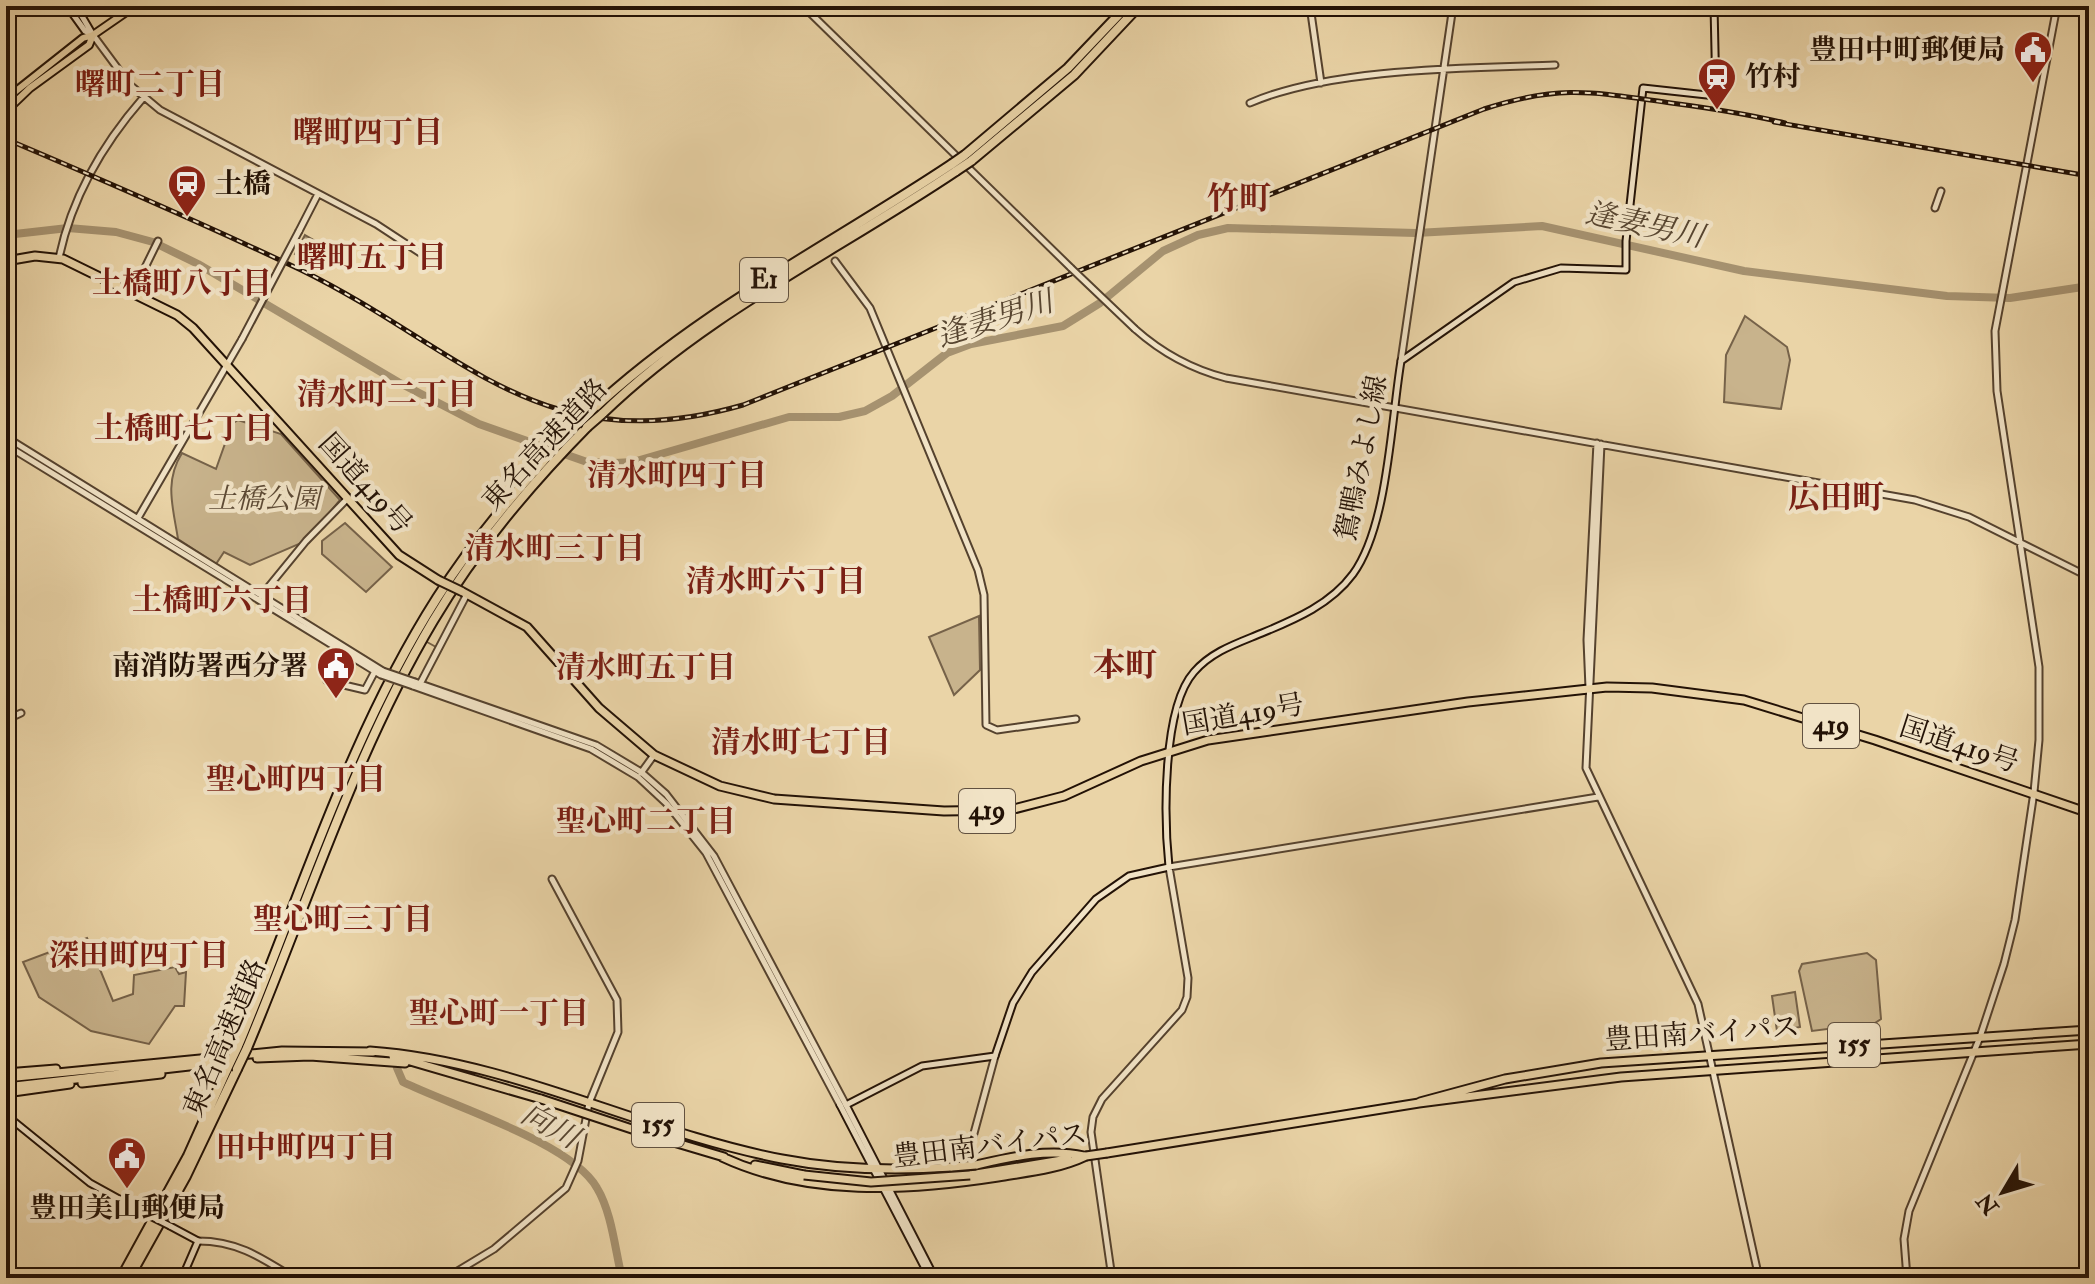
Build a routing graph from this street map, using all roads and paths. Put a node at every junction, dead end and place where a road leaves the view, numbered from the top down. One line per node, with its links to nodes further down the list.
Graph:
1 (67, 6): 11 (street)
2 (76, 6): 11 (street)
3 (135, 6): 11 (main road)
4 (803, 6): 33 (street, bridge)
5 (1127, 6): 20 (highway, 東名高速道路 / E1)
6 (1139, 6): 20 (highway, 東名高速道路 / E1)
7 (1310, 6): 14 (street)
8 (1453, 6): 13 (street)
9 (1714, 6): 31 (street, 鴛鴨みよし線)
10 (2057, 6): 40 (street)
11 (93, 35): 15 (main road); 16 (street)
12 (1555, 65): 13 (street)
13 (1446, 69): 14 (street); 31 (street)
14 (1321, 83): 18 (street)
15 (27, 85): 17 (main road); 19 (main road)
16 (143, 98): 23 (street); 26 (street)
17 (6, 99)
18 (1250, 103)
19 (6, 111)
20 (968, 158): 21 (highway, 東名高速道路 / E1, bridge)
21 (954, 168): 34 (highway, 東名高速道路 / E1, bridge); 34 (highway, 東名高速道路 / E1, bridge)
22 (1941, 191): 24 (street)
23 (318, 194): 29 (street); 32 (street, bridge)
24 (1935, 208)
25 (158, 241): 30 (street)
26 (59, 258): 27 (highway, 国道419号 / 419); 30 (highway, 国道419号 / 419)
27 (6, 261)
28 (835, 261): 49 (street)
29 (440, 266)
30 (133, 292): 32 (highway, 国道419号 / 419)
31 (1401, 361): 33 (street, 鴛鴨みよし線)
32 (228, 366): 38 (highway, 国道419号 / 419); 39 (street)
33 (1393, 407): 36 (street); 51 (street, 鴛鴨みよし線)
34 (582, 426): 67 (highway, 東名高速道路 / E1, bridge)
35 (6, 437): 39 (street)
36 (1599, 444): 40 (street); 47 (street)
37 (6, 445): 39 (street)
38 (349, 497): 42 (highway, 国道419号 / 419, bridge); 43 (street)
39 (136, 520): 43 (street); 44 (street)
40 (2023, 543): 41 (street); 54 (street)
41 (2089, 577)
42 (464, 592): 46 (street); 52 (highway, 国道419号 / 419)
43 (261, 596): 44 (street)
44 (380, 673): 45 (street); 46 (street, bridge)
45 (327, 681)
46 (416, 684): 53 (street)
47 (1589, 689): 51 (highway, 国道419号 / 419); 54 (highway, 国道419号 / 419); 55 (street)
48 (21, 713): 50 (street)
49 (1076, 719)
50 (6, 720)
51 (1171, 750): 52 (highway, 国道419号 / 419); 57 (street, 鴛鴨みよし線)
52 (654, 755): 53 (street)
53 (640, 774): 75 (street)
54 (2034, 792): 56 (highway, 国道419号 / 419); 60 (street)
55 (1598, 797): 57 (street); 64 (street)
56 (2089, 813)
57 (1169, 867): 65 (street); 89 (street, 鴛鴨みよし線)
58 (552, 879): 73 (street)
59 (2089, 1030): 60 (highway, 豊田南バイパス / 155)
60 (1980, 1037): 63 (street); 64 (highway, 豊田南バイパス / 155)
61 (2089, 1044): 63 (highway, 豊田南バイパス / 155)
62 (370, 1051): 69 (highway, 豊田南バイパス / 155); 70 (highway, 豊田南バイパス / 155); 73 (highway, 155)
63 (1972, 1051): 68 (highway, 豊田南バイパス / 155); 91 (street)
64 (1711, 1054): 68 (street); 74 (highway, 豊田南バイパス / 155)
65 (995, 1056): 75 (street); 80 (street)
66 (190, 1066): 70 (highway, 豊田南バイパス / 155); 71 (highway, 豊田南バイパス / 155); 72 (highway, 155)
67 (232, 1069): 83 (highway, 東名高速道路 / E1); 84 (highway, 東名高速道路 / E1)
68 (1714, 1069): 74 (highway, 豊田南バイパス / 155); 90 (street)
69 (6, 1076)
70 (481, 1080): 78 (highway, 豊田南バイパス / 155, bridge)
71 (6, 1087)
72 (6, 1093)
73 (589, 1103): 79 (highway, 155); 87 (street)
74 (1419, 1103): 77 (highway, 豊田南バイパス / 155, bridge)
75 (843, 1105): 79 (street)
76 (6, 1115): 82 (street, bridge)
77 (1086, 1156): 78 (highway, 豊田南バイパス / 155, bridge); 79 (highway, 155, bridge); 81 (highway, 155)
78 (722, 1157): 81 (highway, 155)
79 (878, 1171): 81 (street)
80 (933, 1176)
81 (885, 1188): 88 (street)
82 (198, 1241): 85 (street); 86 (street)
83 (121, 1278)
84 (131, 1278)
85 (182, 1278)
86 (294, 1278)
87 (446, 1278)
88 (932, 1278)
89 (1112, 1278)
90 (1759, 1278)
91 (1907, 1278)

